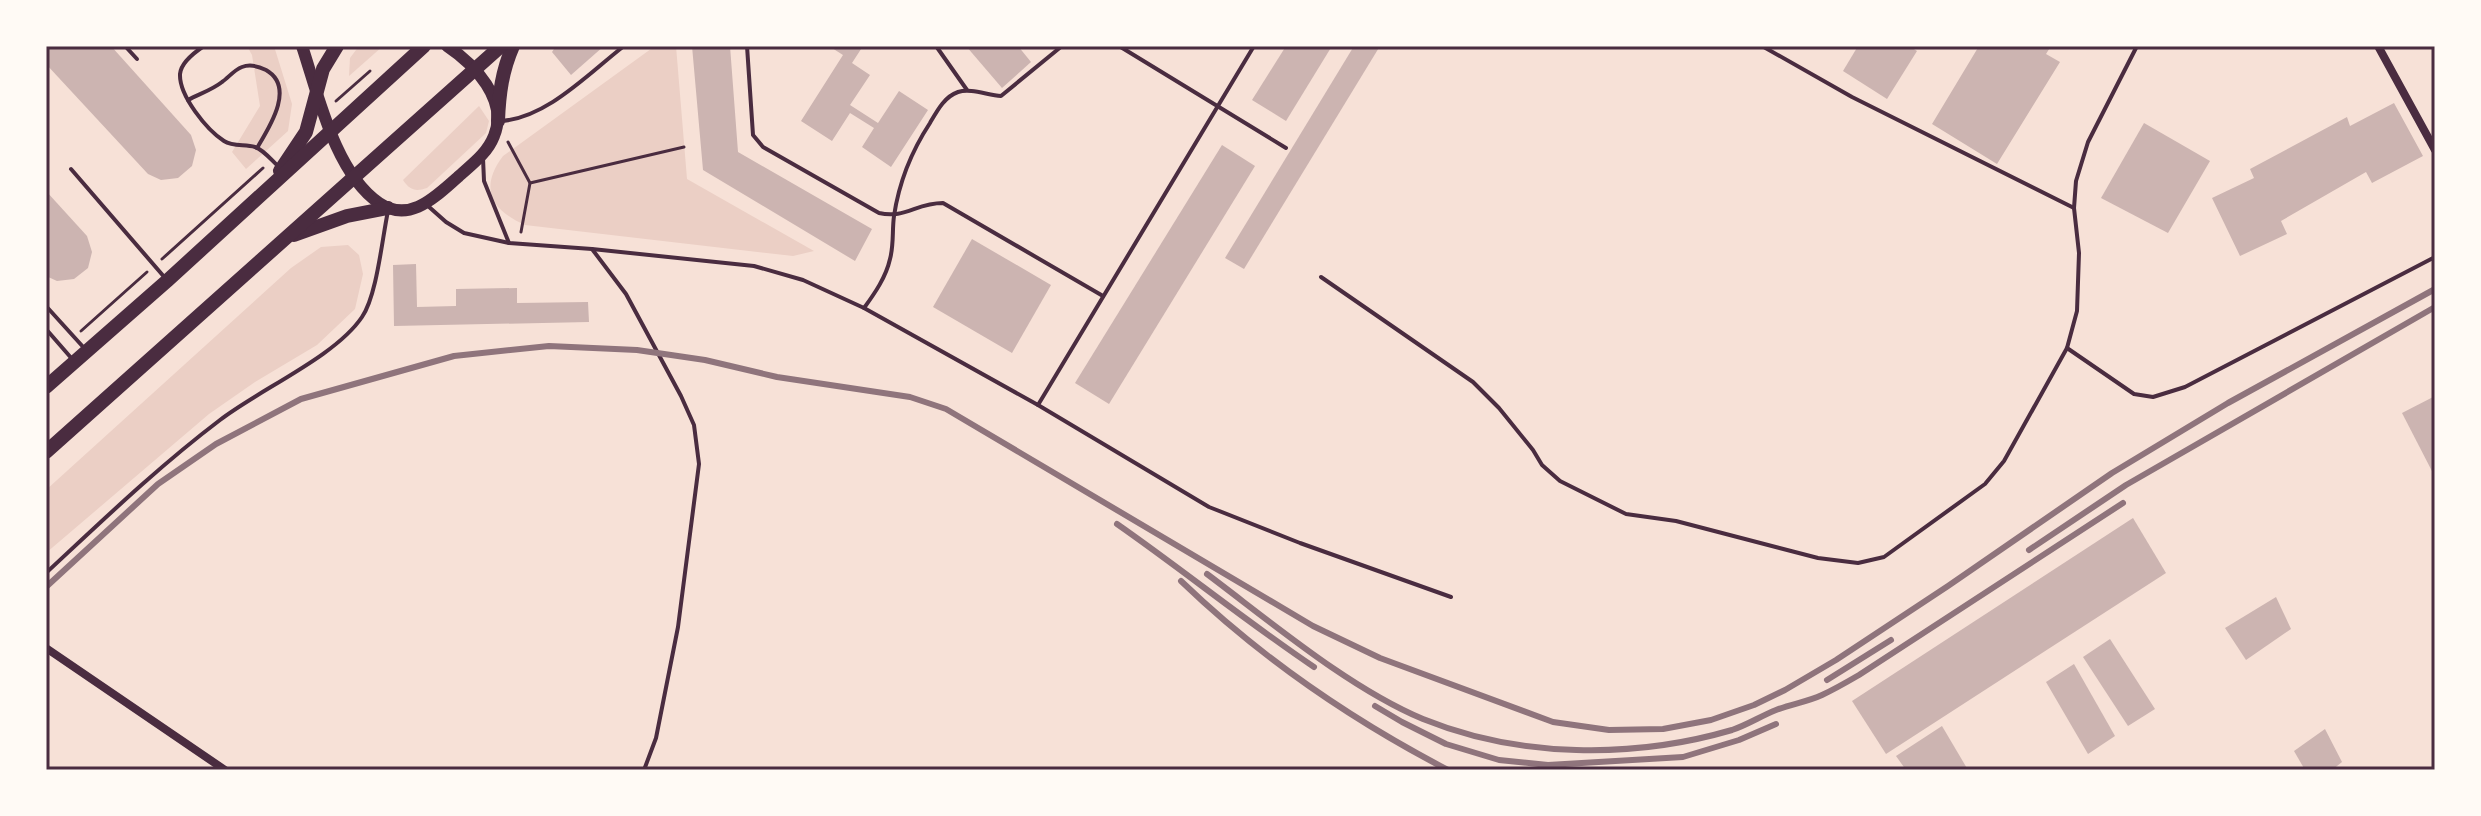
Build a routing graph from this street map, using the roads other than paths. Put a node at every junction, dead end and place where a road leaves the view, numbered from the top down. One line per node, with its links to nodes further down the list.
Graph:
1 (125, 46): 18 (lane)
2 (204, 46): 22 (lane)
3 (302, 46): 21 (main road)
4 (337, 46): 21 (highway)
5 (424, 46): 25 (highway)
6 (447, 46): 19 (main road)
7 (501, 46): 19 (highway)
8 (513, 46): 24 (highway)
9 (624, 46): 24 (lane)
10 (747, 46): 37 (lane)
11 (936, 46): 20 (lane)
12 (1062, 46): 20 (lane)
13 (1119, 46): 23 (lane)
14 (1254, 46): 23 (lane)
15 (1762, 46): 36 (lane)
16 (2137, 46): 36 (lane)
17 (2378, 46): 28 (street)
18 (137, 59)
19 (475, 70): 24 (main road); 32 (highway)
20 (967, 90): 37 (lane)
21 (317, 91): 25 (main road); 31 (highway)
22 (188, 100): 26 (lane); 26 (lane)
23 (1218, 105): 27 (lane); 44 (lane)
24 (498, 121): 29 (main road)
25 (330, 133): 32 (main road); 33 (highway)
26 (257, 148): 31 (lane)
27 (1286, 148)
28 (2435, 150)
29 (483, 155): 34 (main road); 39 (lane)
30 (71, 169): 43 (lane)
31 (281, 169): 33 (highway)
32 (355, 176): 35 (main road); 38 (highway)
33 (265, 192): 43 (highway)
34 (426, 204): 35 (main road); 39 (lane)
35 (388, 208): 38 (highway); 54 (lane)
36 (2074, 208): 48 (lane)
37 (894, 217): 44 (lane); 46 (lane)
38 (280, 242): 53 (highway)
39 (509, 243): 40 (lane)
40 (592, 249): 46 (lane); 58 (lane)
41 (2435, 257): 48 (lane)
42 (1321, 277): 48 (lane)
43 (168, 280): 49 (highway)
44 (1103, 296): 52 (lane)
45 (46, 306): 49 (lane)
46 (864, 308): 52 (lane)
47 (46, 329): 50 (lane)
48 (2067, 348)
49 (86, 351): 50 (highway)
50 (74, 362): 51 (highway)
51 (46, 387)
52 (1038, 405): 55 (lane)
53 (46, 452)
54 (46, 573)
55 (1451, 597)
56 (46, 648): 57 (street)
57 (225, 770)
58 (644, 770)

